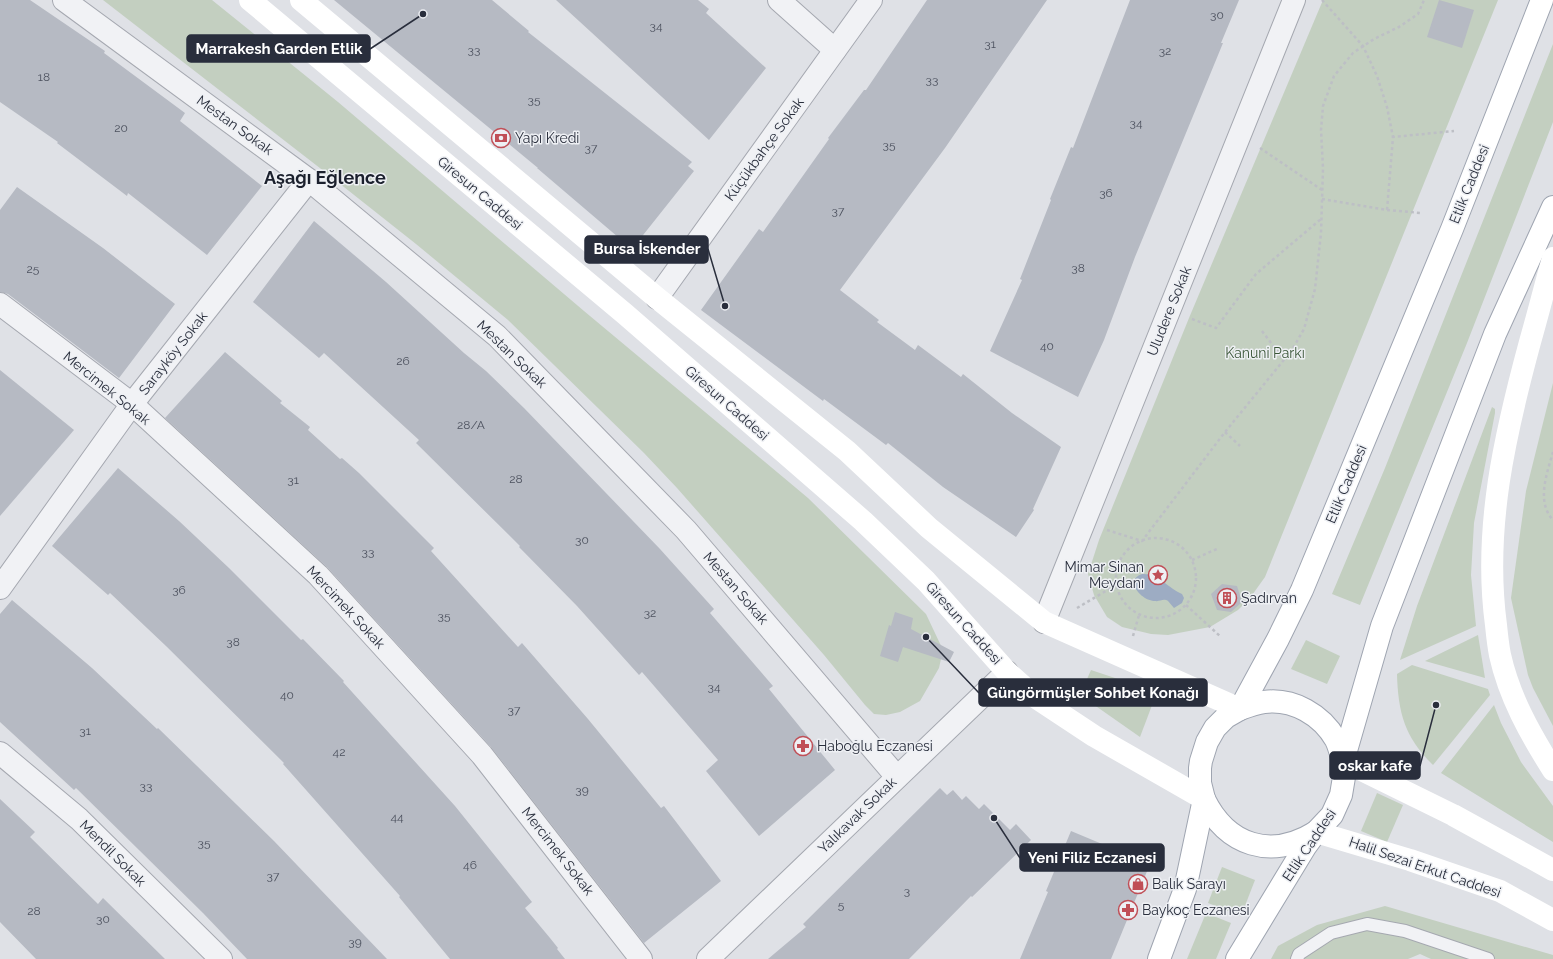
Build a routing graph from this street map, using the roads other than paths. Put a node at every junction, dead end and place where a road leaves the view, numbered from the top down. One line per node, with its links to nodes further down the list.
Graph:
1 (64, 0): 9 (street, Mestan Sokak)
2 (250, 0): 17 (main road, Giresun Caddesi)
3 (302, 0): 12 (main road)
4 (779, 0): 8 (street)
5 (871, 0): 8 (street, Küçükbahçe Sokak)
6 (1294, 0): 16 (street, Uludere Sokak)
7 (1542, 0): 18 (main road, Etlik Caddesi)
8 (835, 50): 12 (street, Küçükbahçe Sokak)
9 (309, 180): 14 (street, Sarayköy Sokak); 22 (street, Mestan Sokak)
10 (1553, 207): 20 (main road, Etlik Caddesi)
11 (1553, 258): 21 (main road)
12 (656, 298): 16 (main road)
13 (0, 304): 14 (street, Mercimek Sokak)
14 (132, 404): 15 (street, Sarayköy Sokak); 28 (street, Mercimek Sokak)
15 (0, 588)
16 (1044, 622): 18 (main road)
17 (1007, 672): 22 (street, Yalıkavak Sokak); 23 (main road, Giresun Caddesi)
18 (1240, 709): 20 (main road); 23 (main road, Etlik Caddesi)
19 (0, 753): 27 (street, Mendil Sokak)
20 (1343, 761): 24 (main road, Etlik Caddesi); 25 (main road)
21 (1553, 770)
22 (897, 777): 29 (street, Yalıkavak Sokak)
23 (1204, 799): 24 (main road); 30 (main road, Etlik Caddesi)
24 (1316, 832): 26 (main road, Halil Sezai Erkut Caddesi); 31 (main road, Etlik Caddesi)
25 (1553, 870)
26 (1553, 920)
27 (221, 959)
28 (641, 959)
29 (708, 959)
30 (1159, 959)
31 (1237, 959)
32 (1297, 959): 33 (lane)
33 (1488, 959)

